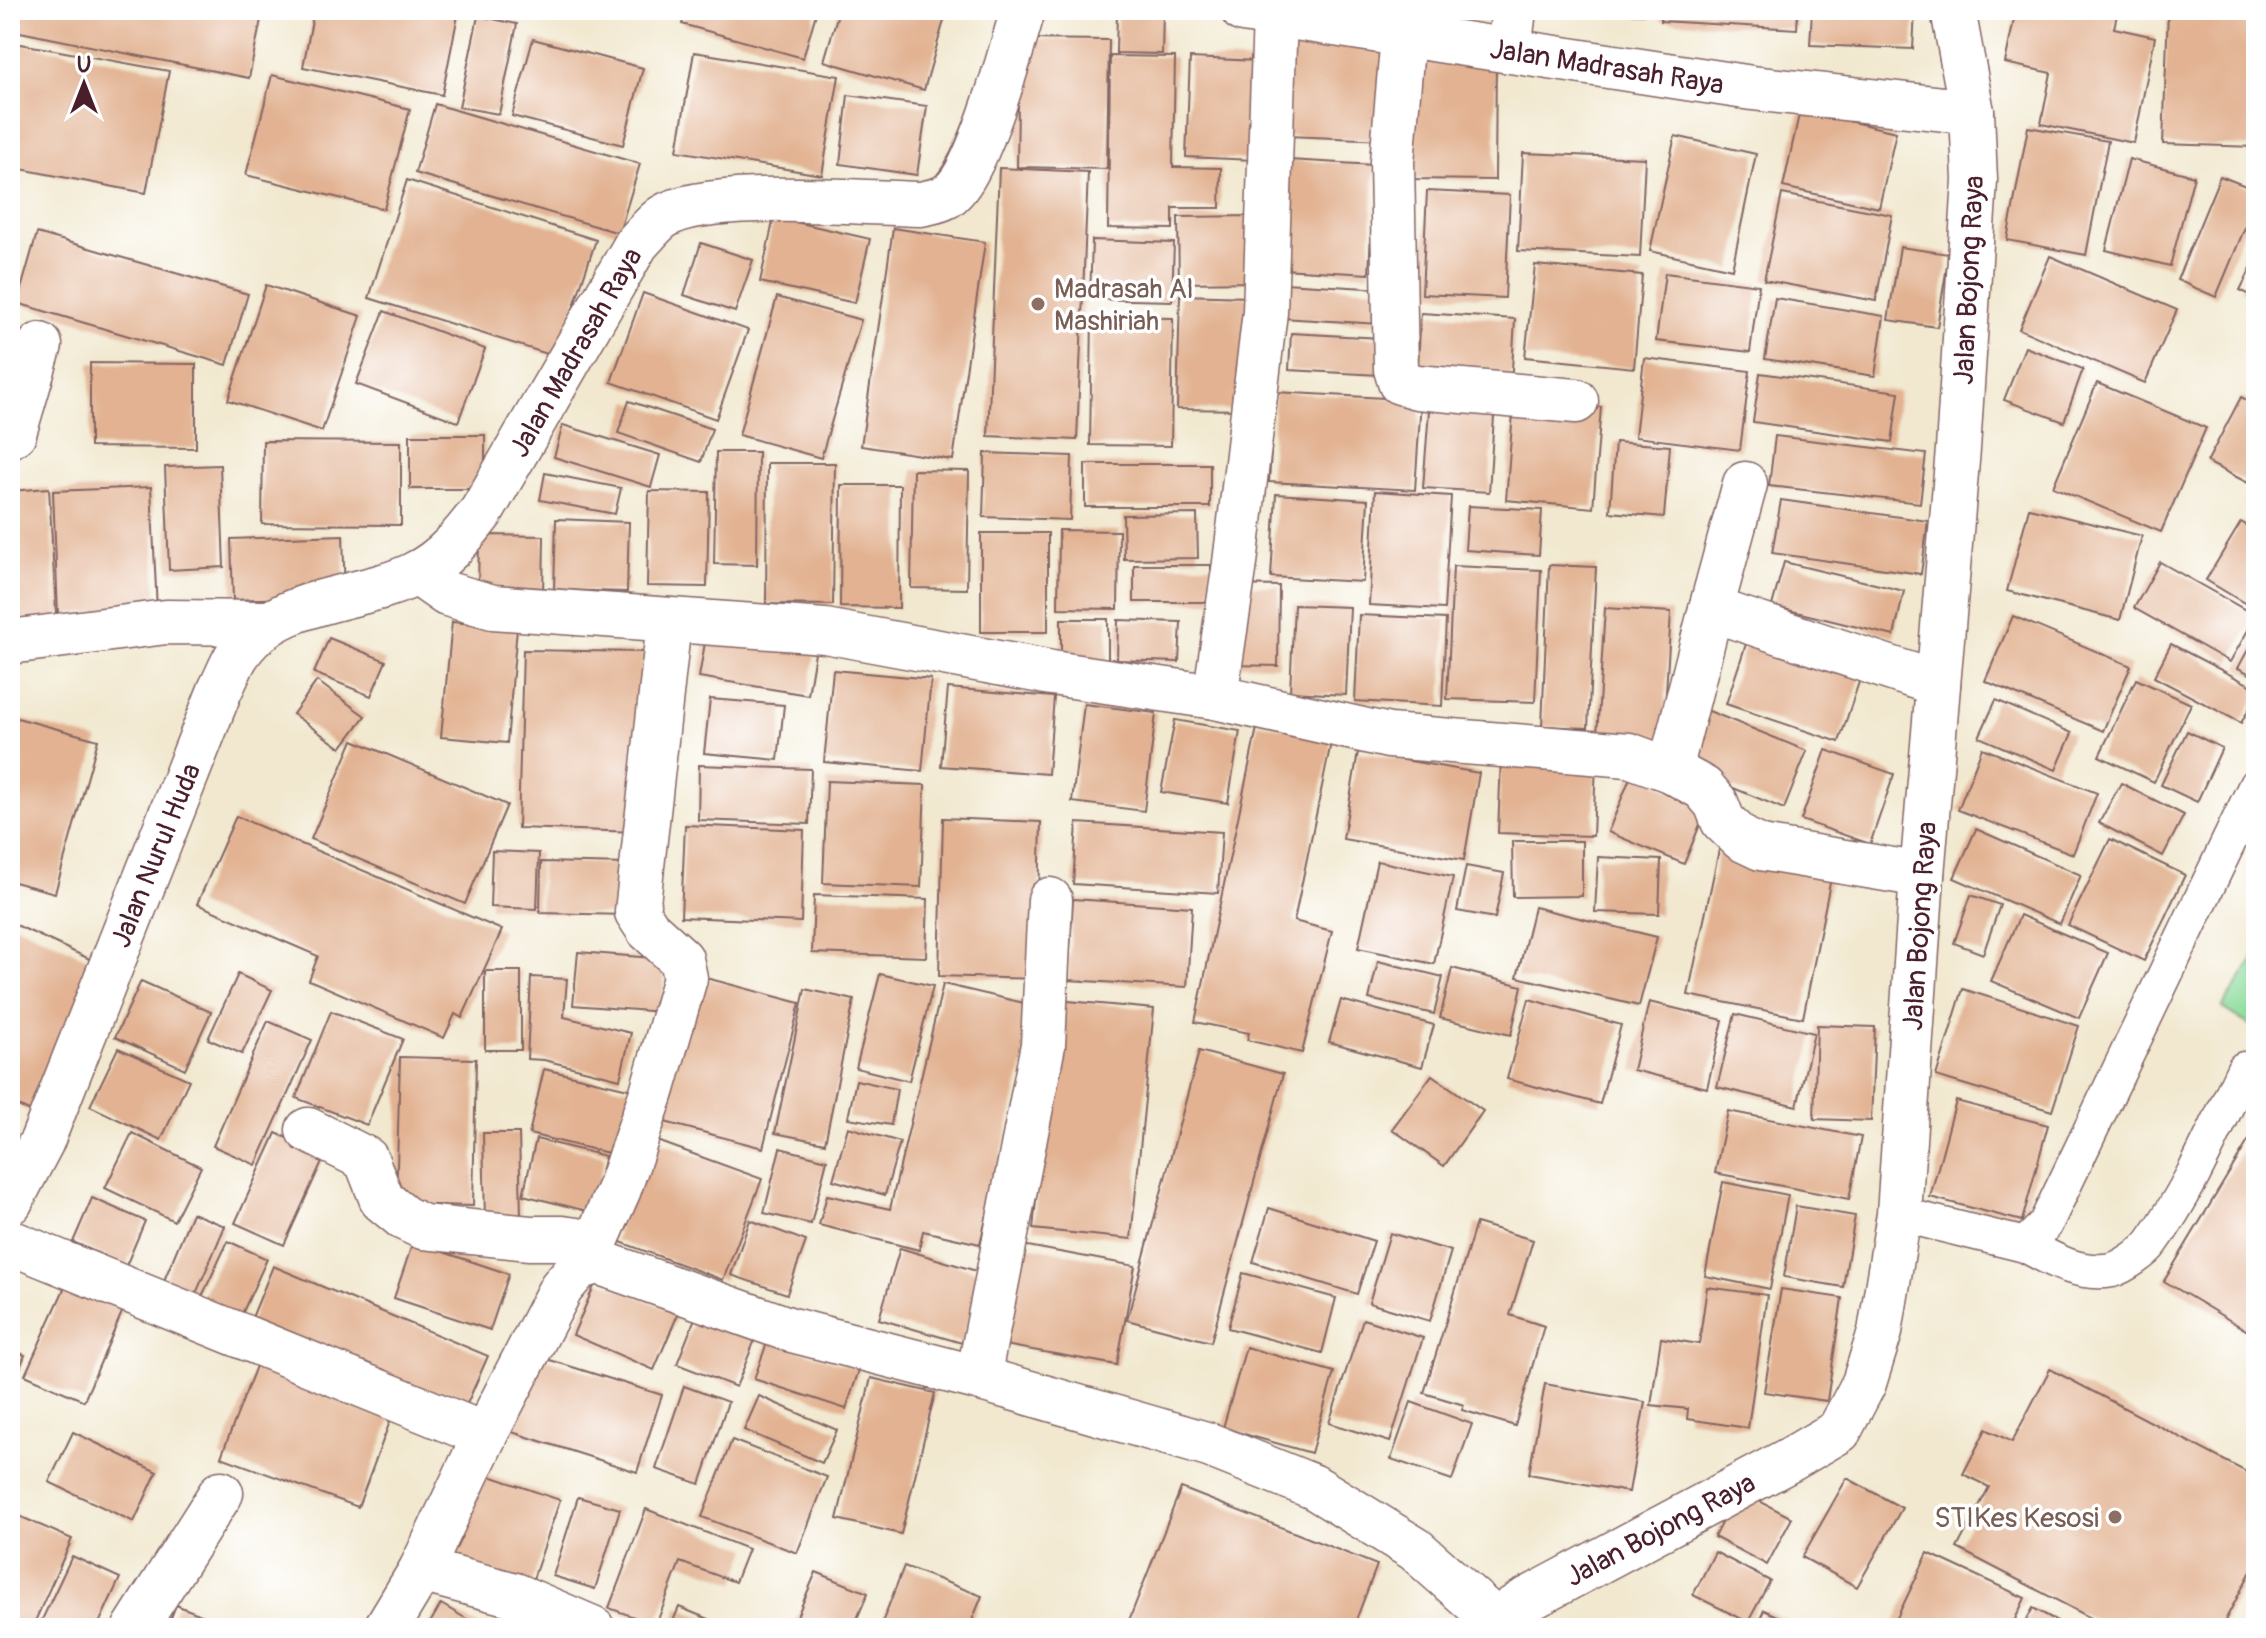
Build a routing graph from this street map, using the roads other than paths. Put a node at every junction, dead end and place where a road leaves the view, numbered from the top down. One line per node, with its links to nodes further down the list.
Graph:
1 (1023, 10): 11 (street, Jalan Madrasah Raya)
2 (1953, 10): 6 (street, Jalan Bojong Raya)
3 (1259, 13): 5 (street, Jalan Madrasah Raya); 17 (street)
4 (1511, 30): 5 (street, Jalan Madrasah Raya); 6 (street, Jalan Madrasah Raya)
5 (1403, 36): 8 (street)
6 (1972, 112): 16 (street, Jalan Bojong Raya)
7 (40, 345): 9 (street)
8 (1576, 401)
9 (10, 436)
10 (1745, 484): 12 (street)
11 (398, 580): 13 (street); 14 (street, Jalan Nurul Huda)
12 (1711, 609): 16 (street); 18 (street)
13 (669, 622): 17 (street); 29 (street)
14 (269, 623): 15 (street); 24 (street, Jalan Nurul Huda)
15 (10, 642)
16 (1938, 684): 20 (street, Jalan Bojong Raya)
17 (1215, 697): 18 (street)
18 (1670, 770): 20 (street)
19 (2256, 785): 28 (lane)
20 (1922, 875): 26 (street, Jalan Bojong Raya)
21 (1050, 900): 30 (street)
22 (2244, 1069): 28 (lane)
23 (308, 1130): 29 (street)
24 (26, 1135): 25 (street, Jalan Nurul Huda)
25 (10, 1202)
26 (1899, 1214): 28 (lane); 34 (street, Jalan Bojong Raya)
27 (10, 1242): 31 (street)
28 (2025, 1245)
29 (596, 1254): 30 (street); 31 (street)
30 (978, 1378): 34 (street)
31 (485, 1435): 33 (street)
32 (221, 1493): 35 (street)
33 (421, 1570): 36 (street); 37 (street)
34 (1491, 1624)
35 (135, 1628)
36 (386, 1628)
37 (592, 1628)

